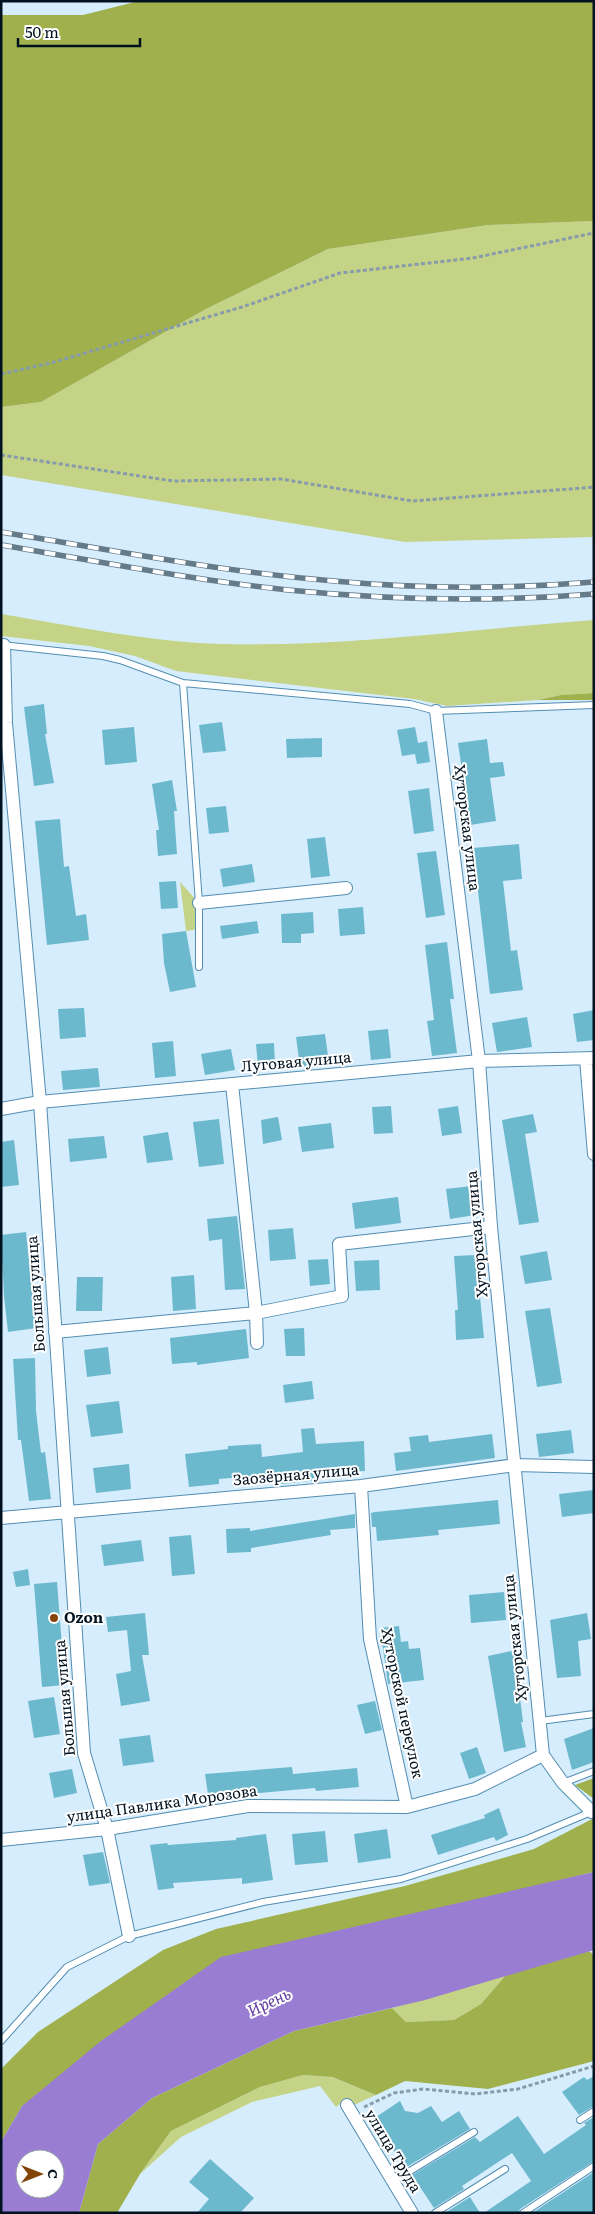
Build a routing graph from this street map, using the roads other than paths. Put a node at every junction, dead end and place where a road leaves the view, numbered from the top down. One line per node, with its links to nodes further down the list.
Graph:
1 (3, 645): 2 (lane); 11 (street, Большая улица)
2 (183, 683): 4 (lane); 6 (lane)
3 (594, 705): 4 (lane)
4 (436, 711): 9 (street, Хуторская улица)
5 (346, 888): 6 (street)
6 (199, 903): 7 (lane)
7 (199, 967)
8 (590, 1059): 9 (street, Луговая улица); 13 (street)
9 (480, 1061): 10 (street, Луговая улица); 14 (street, Хуторская улица)
10 (232, 1084): 11 (street, Луговая улица); 15 (street)
11 (40, 1102): 12 (street, Луговая улица); 16 (street, Большая улица)
12 (1, 1109)
13 (594, 1154)
14 (492, 1227): 15 (street); 18 (street, Хуторская улица)
15 (256, 1312): 16 (street); 17 (street)
16 (55, 1332): 21 (street, Большая улица)
17 (257, 1343)
18 (515, 1465): 19 (street, Заозёрная улица); 20 (street, Заозёрная улица); 24 (street, Хуторская улица)
19 (594, 1468)
20 (361, 1486): 21 (street, Заозёрная улица); 28 (street, Хуторской переулок)
21 (68, 1512): 22 (street, Заозёрная улица); 30 (street, Большая улица)
22 (1, 1518)
23 (594, 1714): 24 (lane)
24 (540, 1721): 25 (street, Хуторская улица)
25 (543, 1755): 27 (street); 28 (street, улица Павлика Морозова)
26 (594, 1771): 27 (lane)
27 (563, 1783): 29 (street)
28 (407, 1807): 30 (street, улица Павлика Морозова)
29 (593, 1811): 32 (lane)
30 (108, 1829): 31 (street, улица Павлика Морозова); 32 (street, Большая улица)
31 (1, 1840)
32 (129, 1936): 33 (lane)
33 (1, 2041)
34 (349, 2109): 40 (street, улица Труда)
35 (594, 2111): 36 (lane)
36 (580, 2120)
37 (474, 2132): 40 (lane)
38 (594, 2166): 43 (lane)
39 (505, 2168): 42 (lane)
40 (392, 2182): 41 (street, улица Труда)
41 (412, 2213)
42 (436, 2213)
43 (523, 2213)

